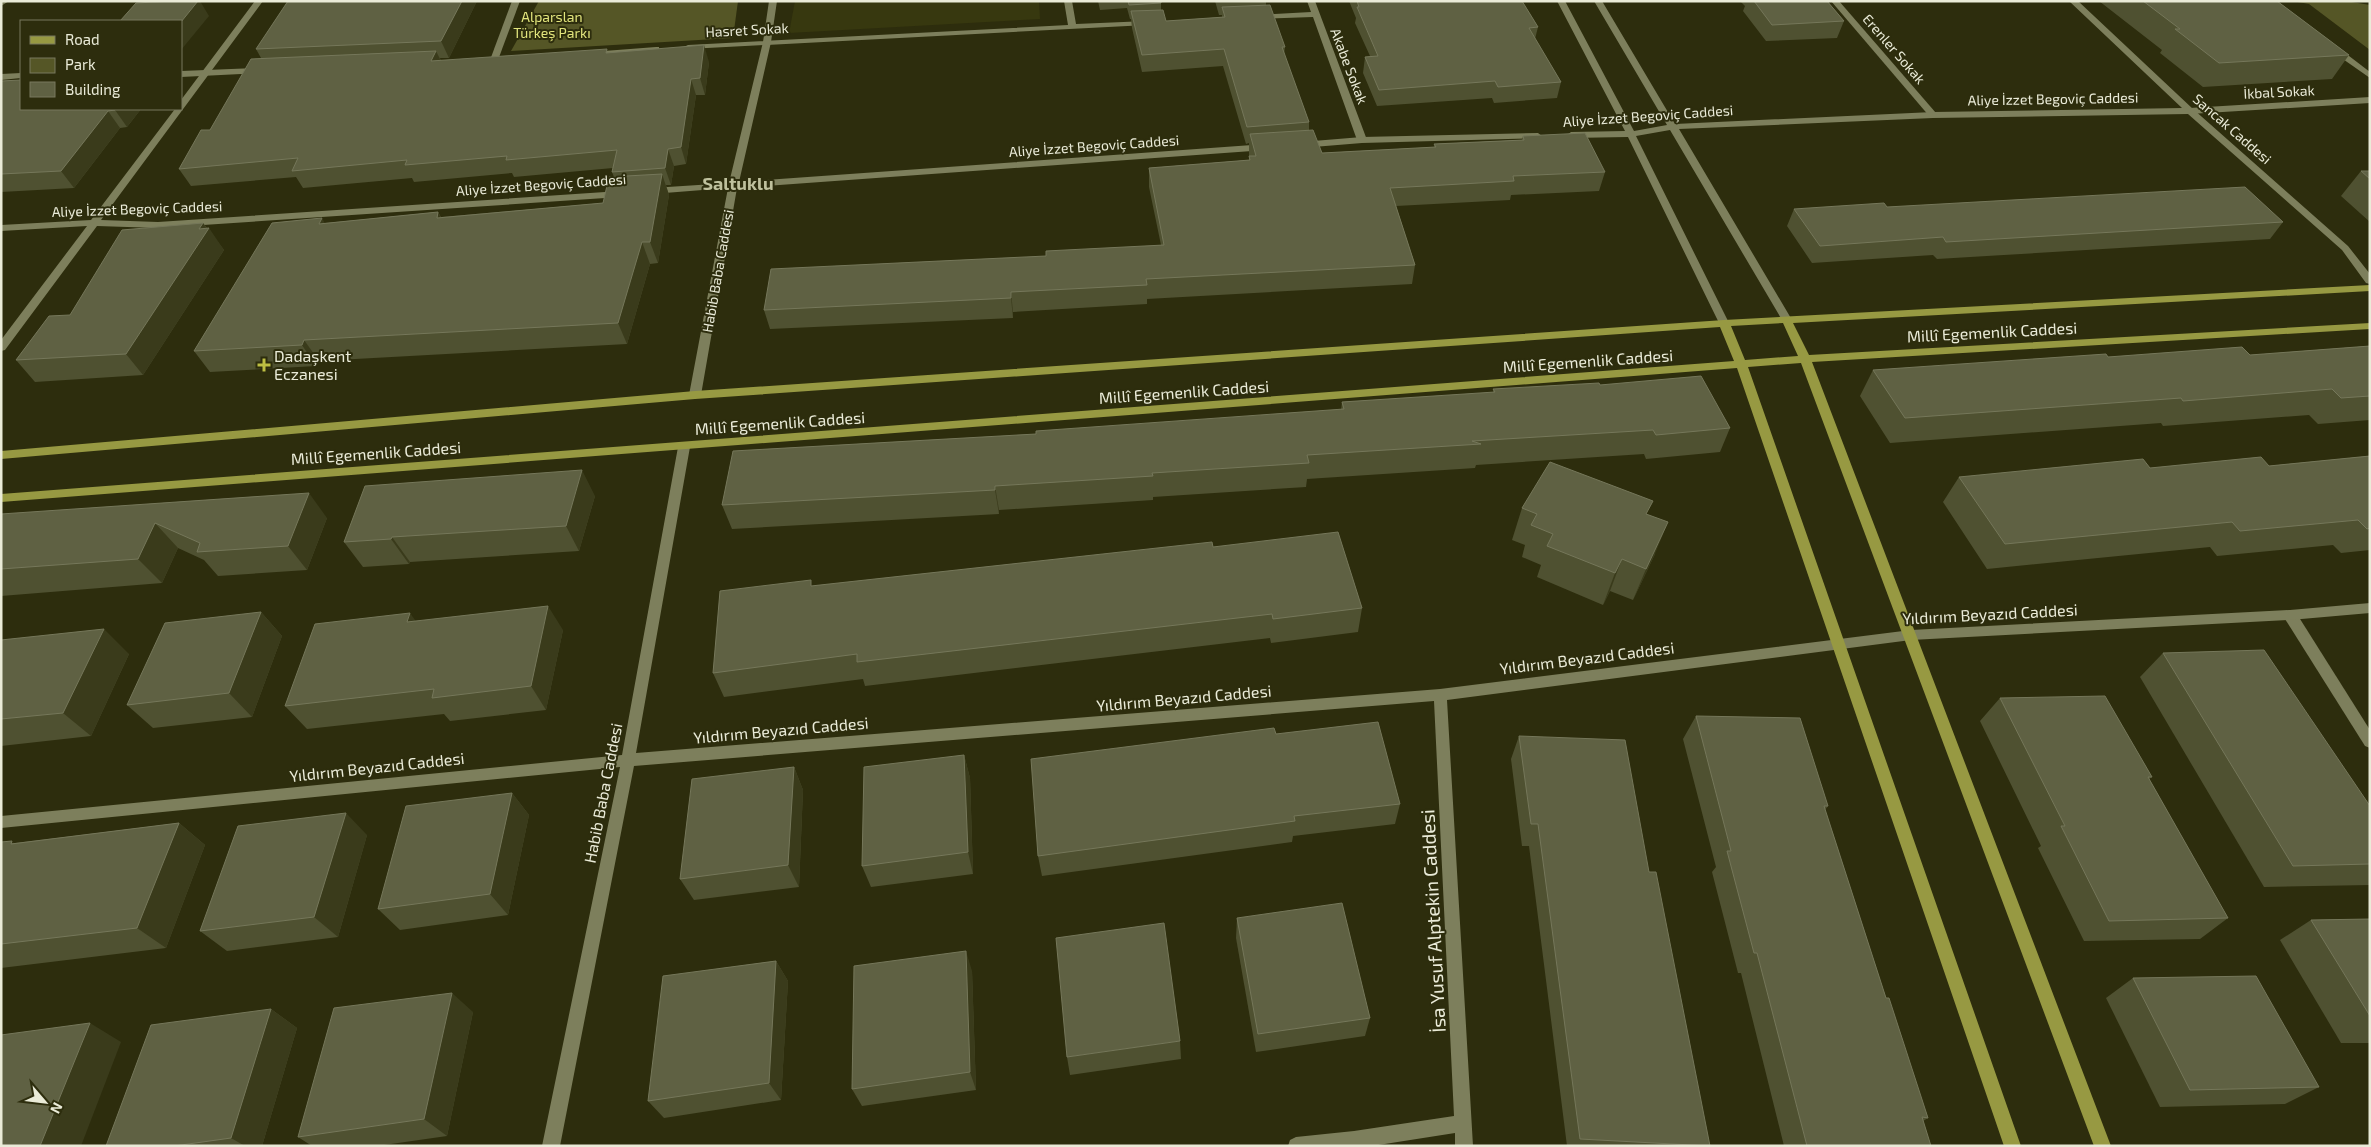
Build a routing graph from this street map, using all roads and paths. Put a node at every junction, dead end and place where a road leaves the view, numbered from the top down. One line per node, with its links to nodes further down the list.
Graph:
1 (5, 1): 11 (street)
2 (259, 1): 26 (street)
3 (516, 1): 23 (street)
4 (773, 1): 16 (street, Habib Baba Caddesi)
5 (1068, 1): 15 (street)
6 (1311, 1): 12 (street, Akabe Sokak)
7 (1561, 1): 36 (street)
8 (1598, 1): 35 (street)
9 (1835, 1): 34 (street, Erenler Sokak)
10 (2073, 1): 33 (street, Sancak Caddesi)
11 (1, 4)
12 (1315, 14): 13 (street); 37 (street, Akabe Sokak)
13 (1247, 18)
14 (1159, 22): 15 (street, Hasret Sokak)
15 (1072, 27): 16 (street, Hasret Sokak)
16 (766, 42): 19 (street, Hasret Sokak); 40 (street, Habib Baba Caddesi)
17 (2326, 42): 29 (street)
18 (669, 48): 20 (street)
19 (679, 48)
20 (581, 54)
21 (504, 59): 23 (street)
22 (484, 60): 23 (street)
23 (494, 60)
24 (265, 71): 26 (street)
25 (182, 74): 26 (street)
26 (205, 74): 31 (street)
27 (1, 76): 28 (street)
28 (20, 76)
29 (2370, 76)
30 (2370, 100): 33 (street, İkbal Sokak)
31 (182, 105)
32 (179, 110): 41 (street)
33 (2190, 111): 34 (street, Aliye İzzet Begoviç Caddesi); 43 (street, Sancak Caddesi)
34 (1933, 115): 35 (street, Aliye İzzet Begoviç Caddesi)
35 (1673, 127): 36 (street, Aliye İzzet Begoviç Caddesi); 45 (street)
36 (1631, 134): 37 (street, Aliye İzzet Begoviç Caddesi); 46 (street)
37 (1362, 140): 38 (street, Aliye İzzet Begoviç Caddesi)
38 (1293, 145)
39 (1274, 147): 40 (street, Aliye İzzet Begoviç Caddesi)
40 (733, 186): 41 (street, Aliye İzzet Begoviç Caddesi); 51 (street, Habib Baba Caddesi)
41 (95, 223): 42 (street, Aliye İzzet Begoviç Caddesi); 48 (street)
42 (1, 228)
43 (2370, 281)
44 (2370, 288): 45 (main road, Millî Egemenlik Caddesi)
45 (1787, 320): 46 (main road, Millî Egemenlik Caddesi); 49 (main road)
46 (1724, 323): 50 (main road); 51 (main road, Millî Egemenlik Caddesi)
47 (2370, 326): 49 (main road, Millî Egemenlik Caddesi)
48 (1, 348)
49 (1804, 359): 50 (main road, Millî Egemenlik Caddesi); 57 (main road)
50 (1742, 366): 52 (main road, Millî Egemenlik Caddesi); 58 (main road)
51 (695, 394): 53 (main road, Millî Egemenlik Caddesi)
52 (684, 447): 54 (main road, Millî Egemenlik Caddesi); 61 (street, Habib Baba Caddesi)
53 (1, 455)
54 (1, 498)
55 (2370, 608): 56 (street, Yıldırım Beyazıd Caddesi)
56 (2290, 616): 57 (street, Yıldırım Beyazıd Caddesi); 60 (street)
57 (1911, 635): 58 (street, Yıldırım Beyazıd Caddesi); 68 (main road)
58 (1838, 644): 59 (street, Yıldırım Beyazıd Caddesi); 67 (main road)
59 (1440, 695): 61 (street, Yıldırım Beyazıd Caddesi); 63 (street, İsa Yusuf Alptekin Caddesi)
60 (2370, 742)
61 (628, 760): 62 (street, Yıldırım Beyazıd Caddesi); 64 (street, Habib Baba Caddesi)
62 (1, 822)
63 (1464, 1123): 65 (street); 66 (street, İsa Yusuf Alptekin Caddesi)
64 (551, 1146)
65 (1296, 1146)
66 (1464, 1146)
67 (2013, 1146)
68 (2103, 1146)

